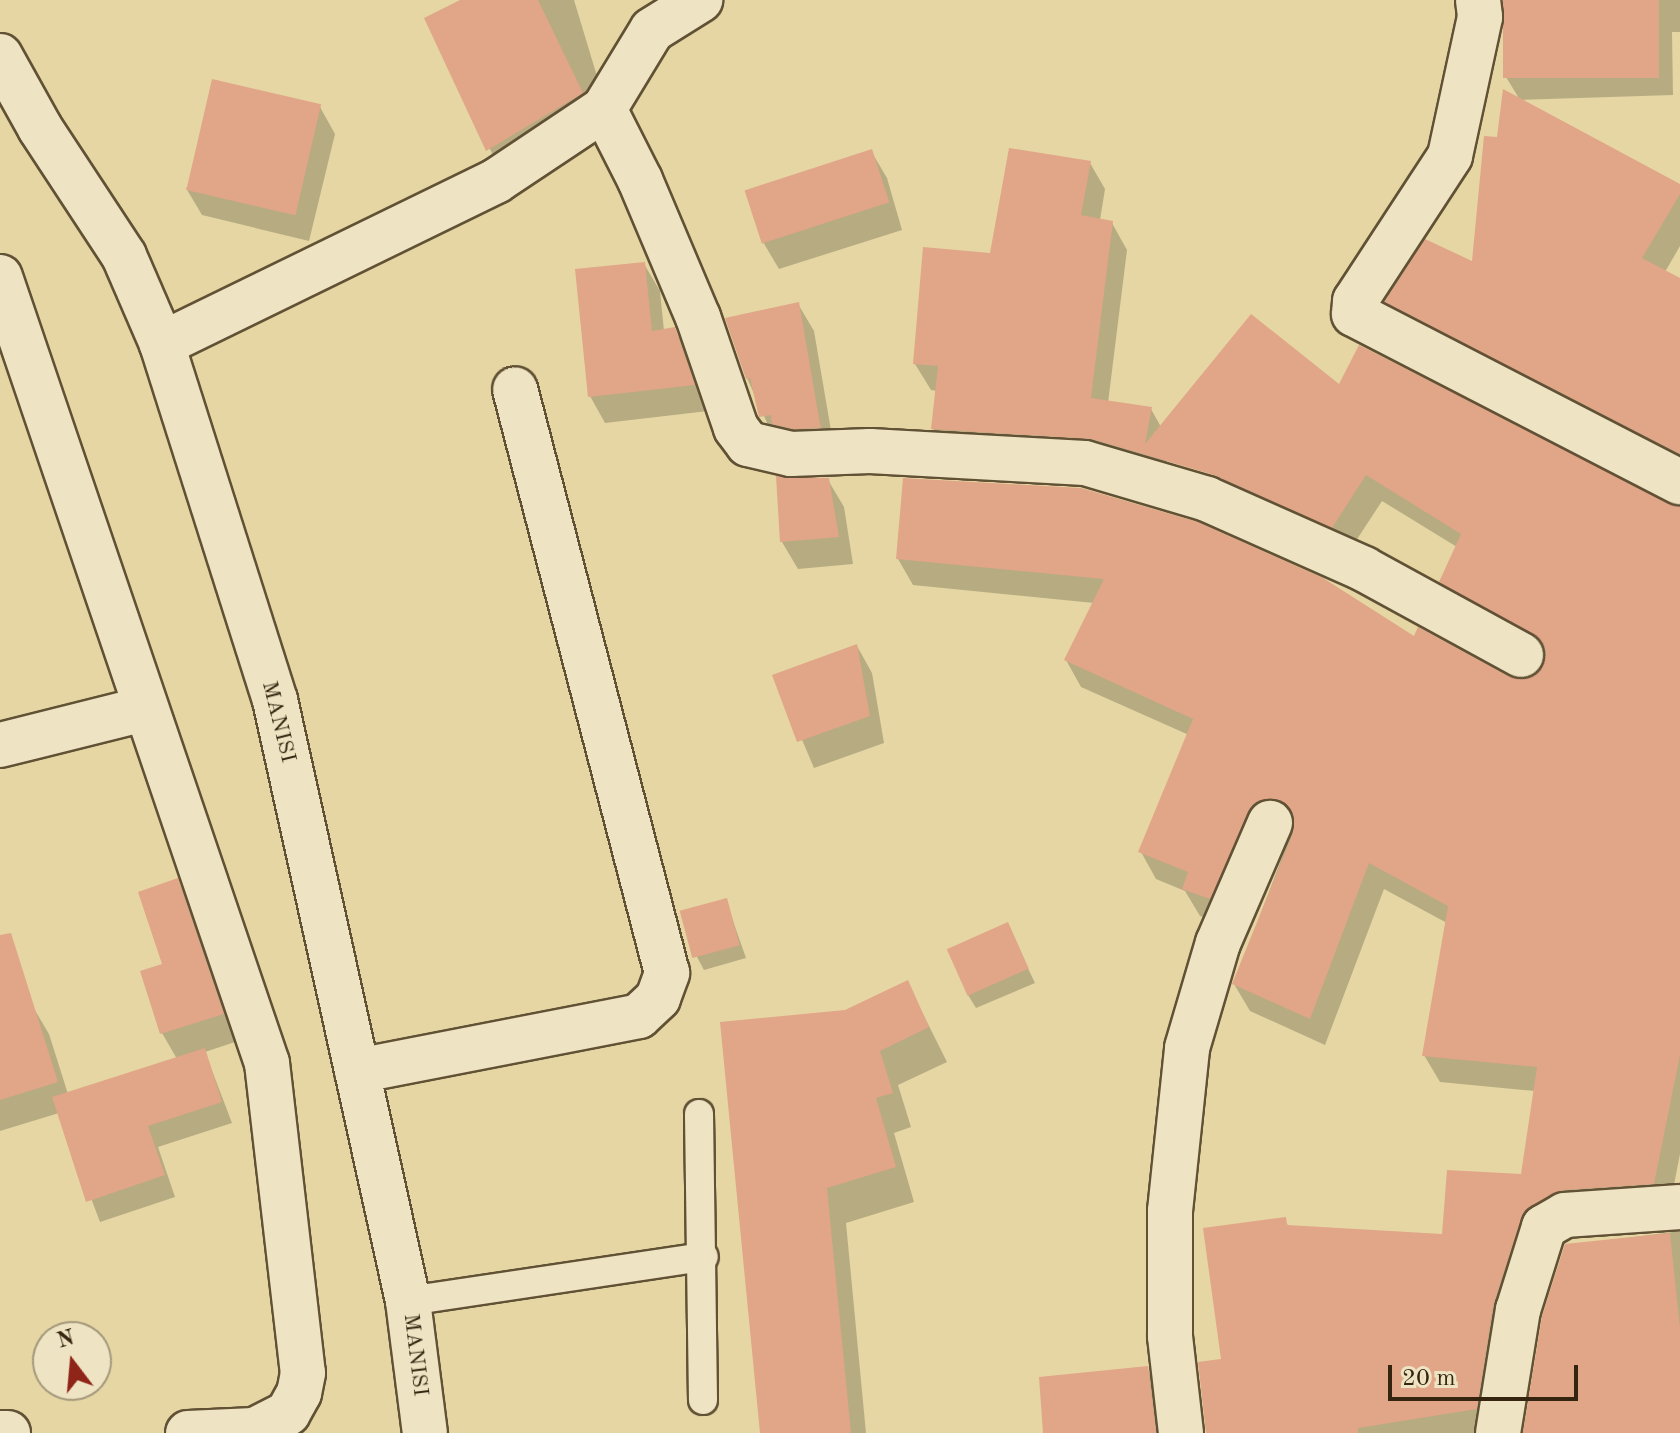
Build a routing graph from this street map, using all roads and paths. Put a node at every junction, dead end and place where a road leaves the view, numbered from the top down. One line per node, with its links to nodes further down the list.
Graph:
1 (700, 0): 4 (street)
2 (1478, 0): 9 (street)
3 (0, 56): 7 (street, MANISI)
4 (604, 109): 7 (street); 10 (street)
5 (0, 277): 6 (street)
6 (9, 323): 11 (street)
7 (162, 344): 14 (street, MANISI)
8 (515, 389): 14 (street)
9 (1680, 482)
10 (1521, 655)
11 (144, 709): 12 (street); 22 (street)
12 (0, 745)
13 (1270, 823): 24 (street)
14 (357, 1071): 18 (street, MANISI)
15 (699, 1114): 17 (lane)
16 (1680, 1207): 25 (street)
17 (704, 1257): 18 (lane); 19 (lane)
18 (408, 1301): 23 (street, MANISI)
19 (703, 1400)
20 (0, 1433): 21 (street)
21 (8, 1433)
22 (188, 1433)
23 (425, 1433)
24 (1181, 1433)
25 (1498, 1433)

